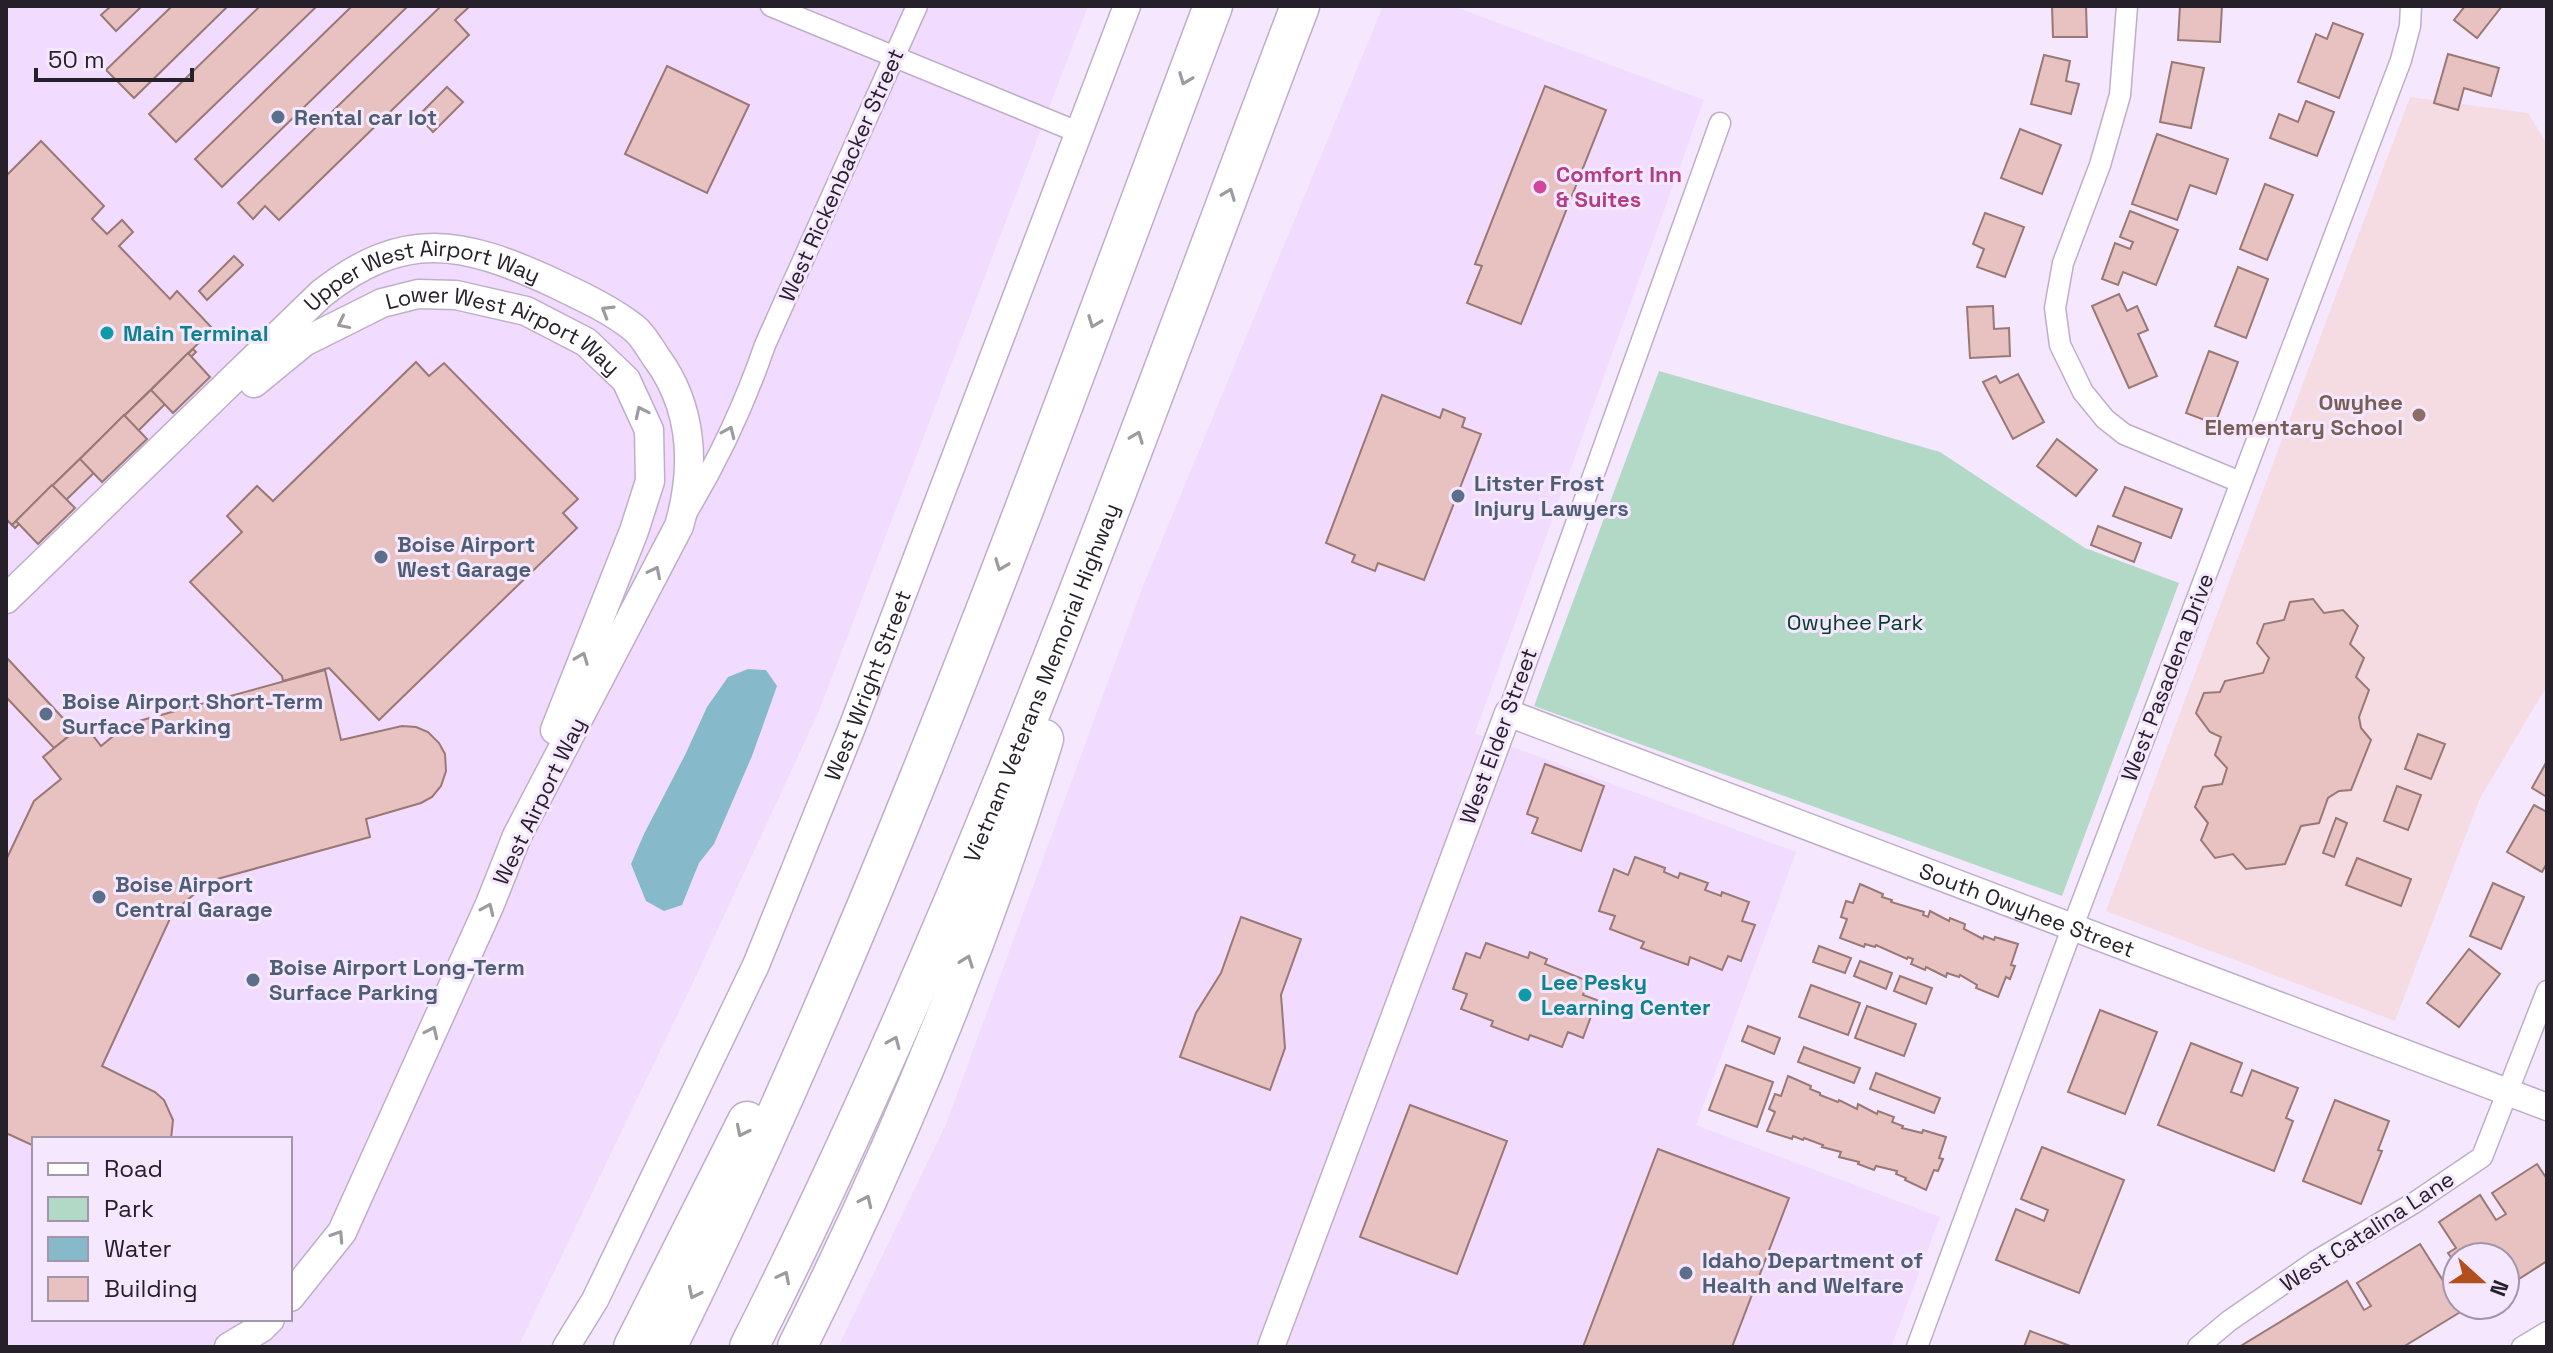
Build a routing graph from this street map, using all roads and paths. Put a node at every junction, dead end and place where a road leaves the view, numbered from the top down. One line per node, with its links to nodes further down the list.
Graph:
1 (771, 6): 8 (street)
2 (917, 6): 8 (street, West Rickenbacker Street)
3 (1127, 6): 10 (street, West Wright Street)
4 (1213, 6): 17 (highway, one-way to 17)
5 (1300, 6): 12 (highway, Vietnam Veterans Memorial Highway, one-way to 5)
6 (2127, 6): 13 (street)
7 (2411, 6): 13 (street, West Pasadena Drive)
8 (894, 56): 10 (street); 11 (street, West Rickenbacker Street)
9 (1720, 123): 18 (street, West Elder Street)
10 (1080, 133): 28 (street, West Wright Street)
11 (765, 345): 14 (street, West Airport Way, one-way to 11)
12 (1123, 476): 31 (highway, Vietnam Veterans Memorial Highway, one-way to 12); 32 (highway, one-way to 12)
13 (2240, 482): 20 (street, West Pasadena Drive)
14 (679, 526): 15 (main road, Upper West Airport Way, one-way to 15); 19 (main road, West Airport Way, one-way to 14)
15 (6, 599)
16 (6, 620): 19 (main road, Lower West Airport Way, one-way to 16)
17 (957, 682): 29 (highway, one-way to 29); 30 (highway, one-way to 30)
18 (1508, 713): 20 (street, South Owyhee Street); 33 (street, West Elder Street)
19 (517, 836): 24 (main road, West Airport Way, one-way to 19)
20 (2073, 926): 22 (street, South Owyhee Street); 34 (street, West Pasadena Drive)
21 (2547, 991): 22 (street, West Catalina Lane)
22 (2508, 1092): 23 (street, South Owyhee Street); 35 (street, West Catalina Lane)
23 (2547, 1107)
24 (292, 1294)
25 (268, 1321): 27 (main road)
26 (2547, 1332): 36 (street)
27 (229, 1347)
28 (566, 1347)
29 (633, 1347)
30 (667, 1347)
31 (749, 1347)
32 (797, 1347)
33 (1271, 1347)
34 (1917, 1347)
35 (2198, 1347)
36 (2522, 1347)

